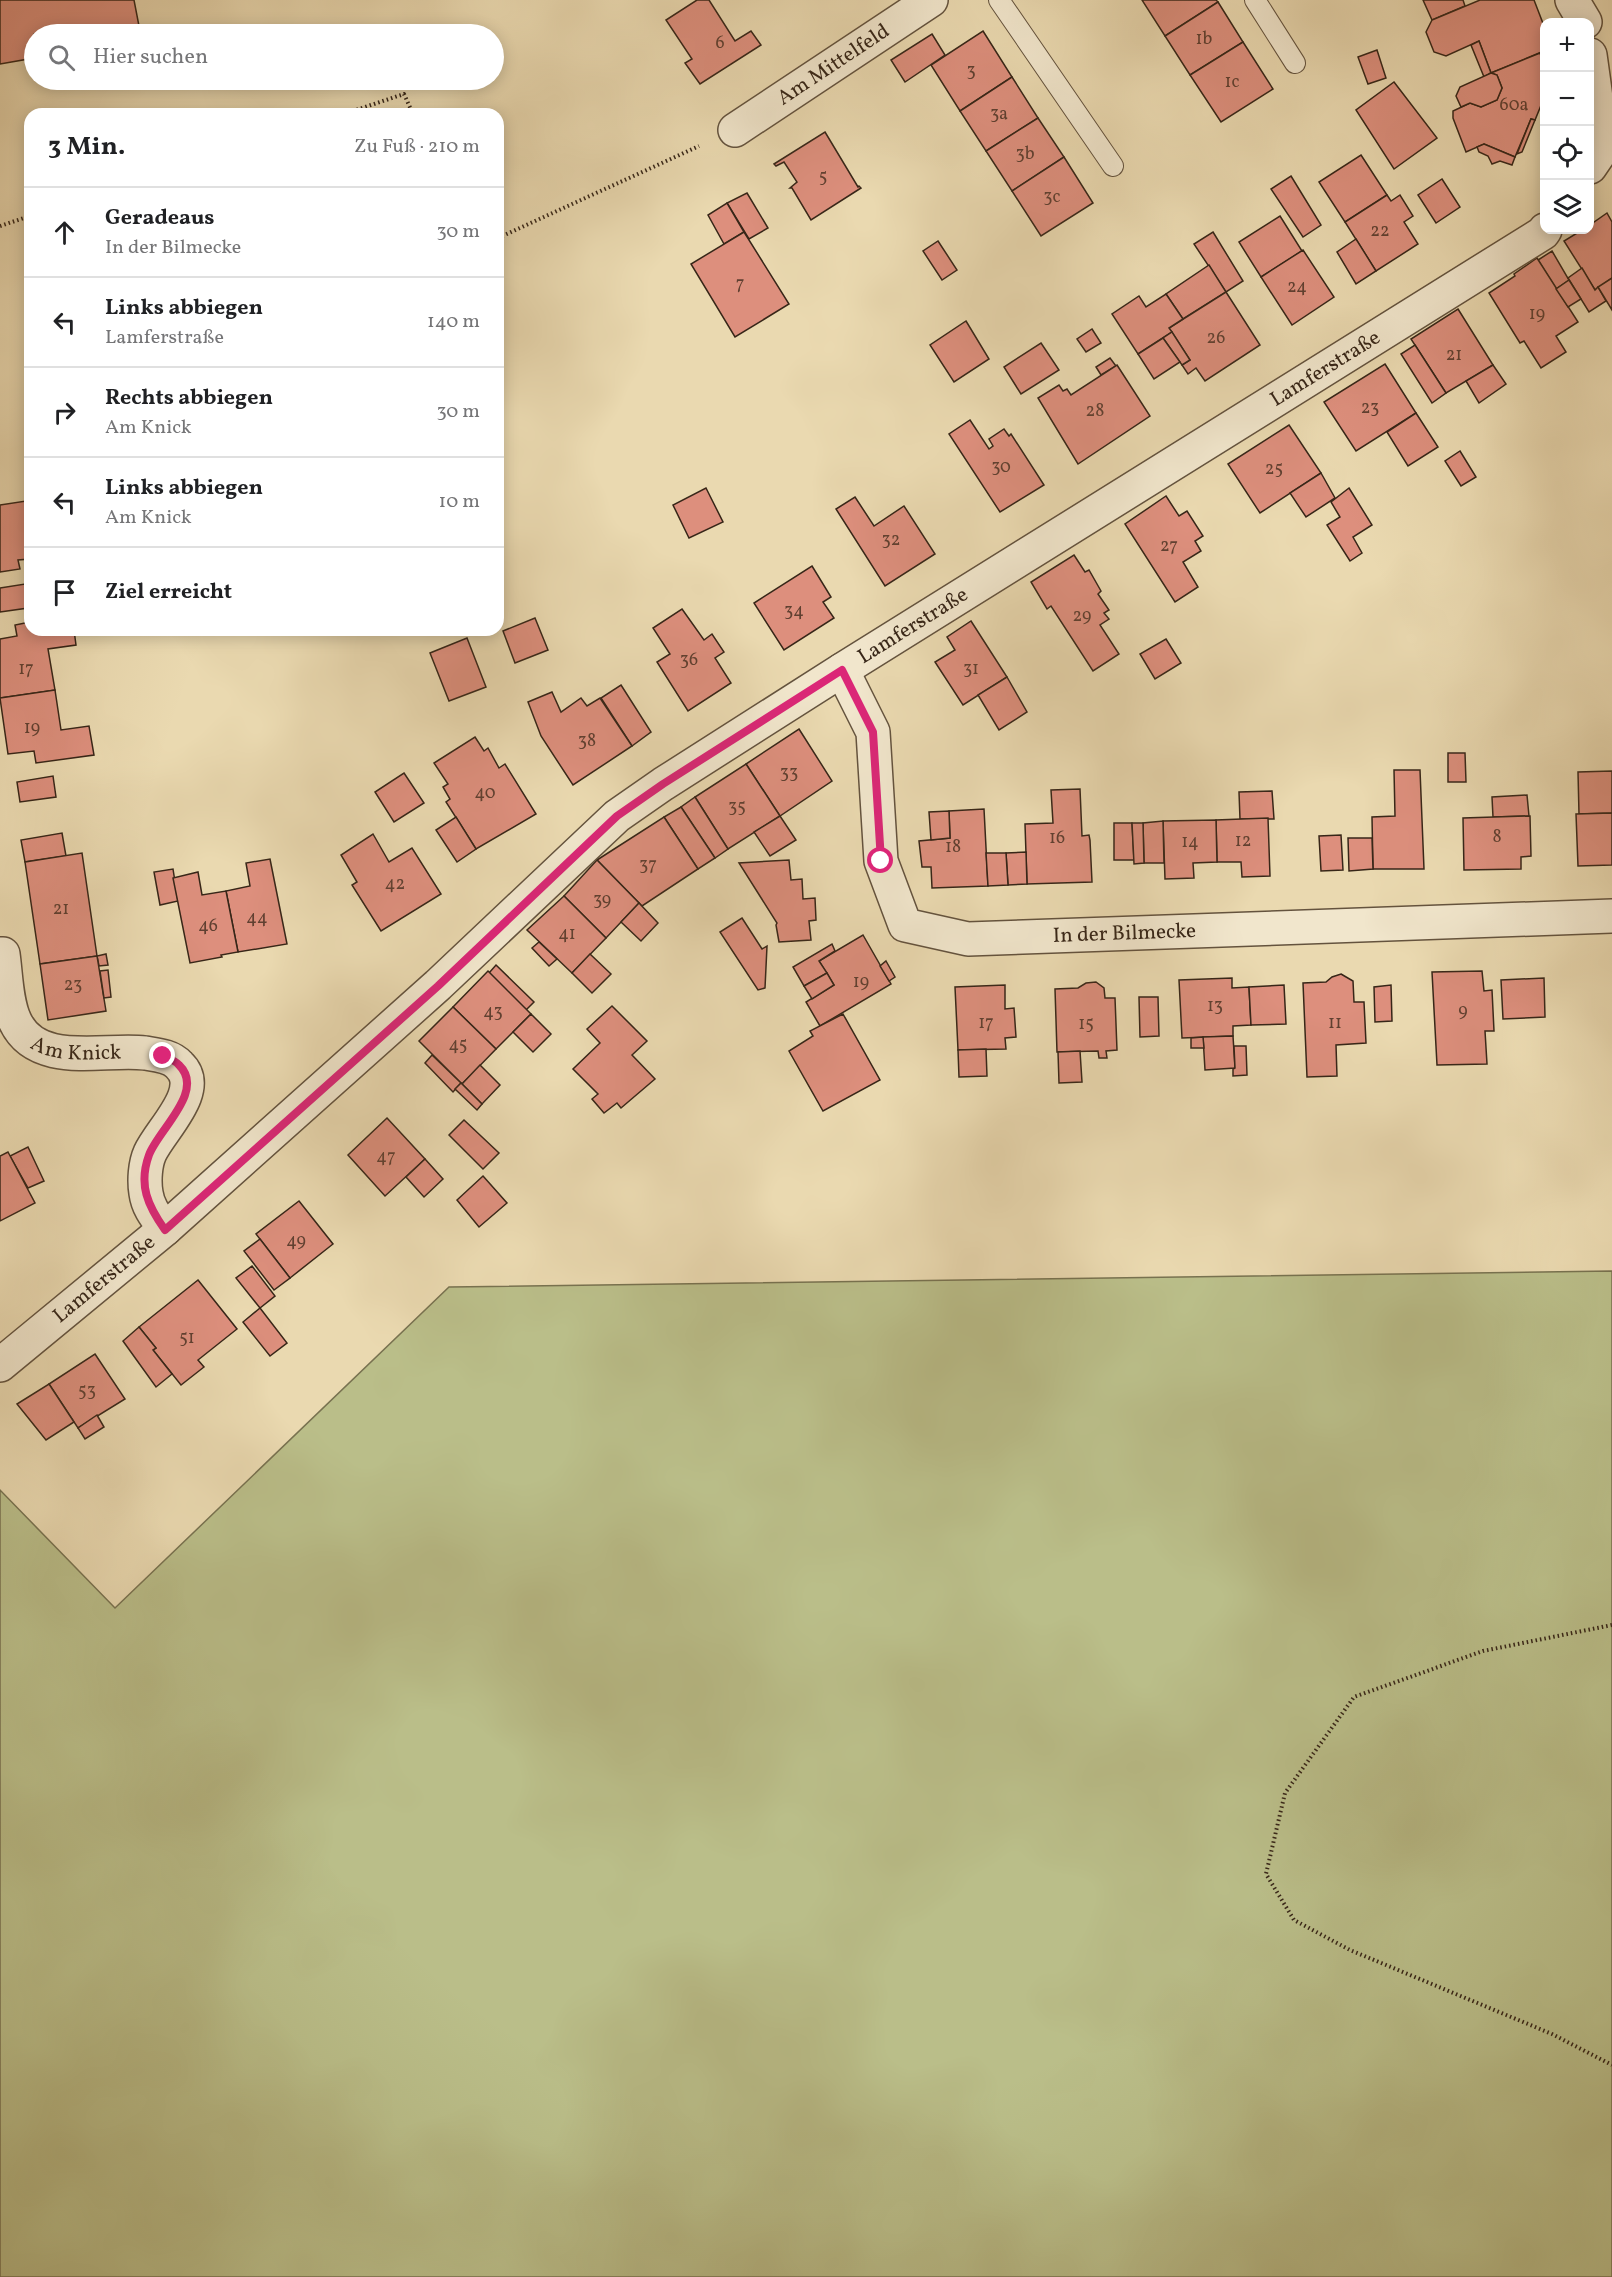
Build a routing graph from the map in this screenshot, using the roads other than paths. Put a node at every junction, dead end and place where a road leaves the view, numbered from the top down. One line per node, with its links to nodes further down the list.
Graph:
1 (931, 0): 6 (street, Am Mittelfeld)
2 (999, 0): 8 (lane)
3 (1255, 0): 4 (lane)
4 (1295, 63)
5 (1592, 72): 7 (street)
6 (735, 130)
7 (1602, 156)
8 (1113, 166)
9 (1541, 234): 10 (street, Lamferstraße)
10 (842, 670): 11 (street, In der Bilmecke); 13 (street, Lamferstraße)
11 (1612, 916)
12 (1, 947): 13 (street, Am Knick)
13 (165, 1230): 14 (street, Lamferstraße)
14 (0, 1365)

